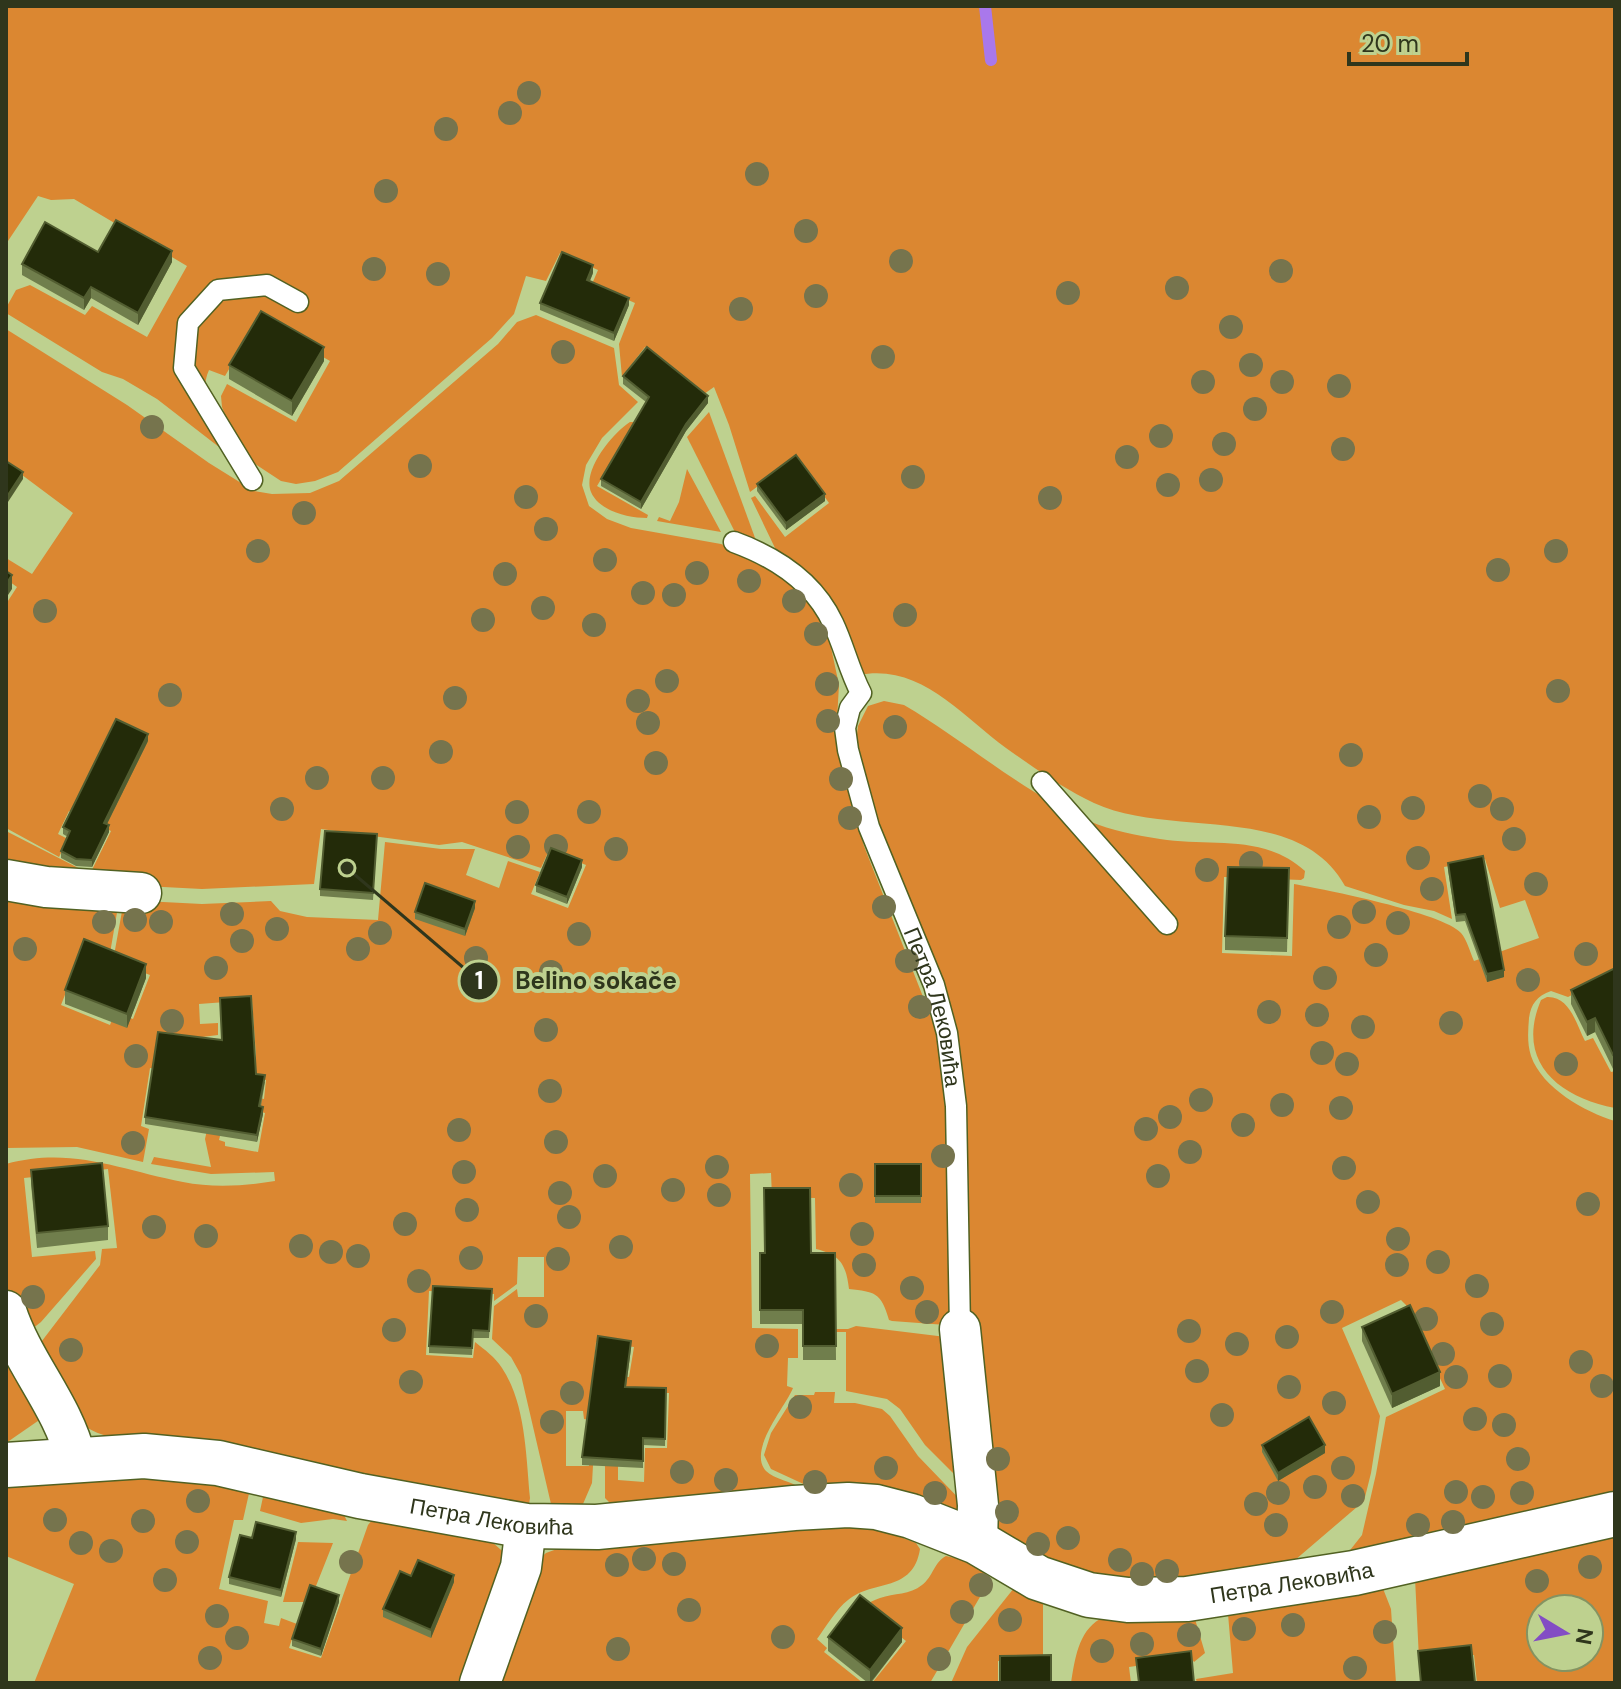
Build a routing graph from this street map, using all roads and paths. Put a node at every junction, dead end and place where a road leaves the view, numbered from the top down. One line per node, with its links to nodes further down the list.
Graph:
1 (298, 302): 2 (lane)
2 (252, 480)
3 (734, 542): 9 (lane, Петра Лековића)
4 (1042, 782): 7 (lane)
5 (6, 880): 6 (street)
6 (141, 893)
7 (1167, 924)
8 (6, 1311): 10 (street)
9 (960, 1329): 14 (street, Петра Лековића)
10 (76, 1459): 11 (street, Петра Лековића); 13 (street, Петра Лековића)
11 (6, 1465)
12 (1615, 1514): 14 (street, Петра Лековића)
13 (526, 1526): 14 (street, Петра Лековића); 15 (street)
14 (977, 1542)
15 (480, 1683)

